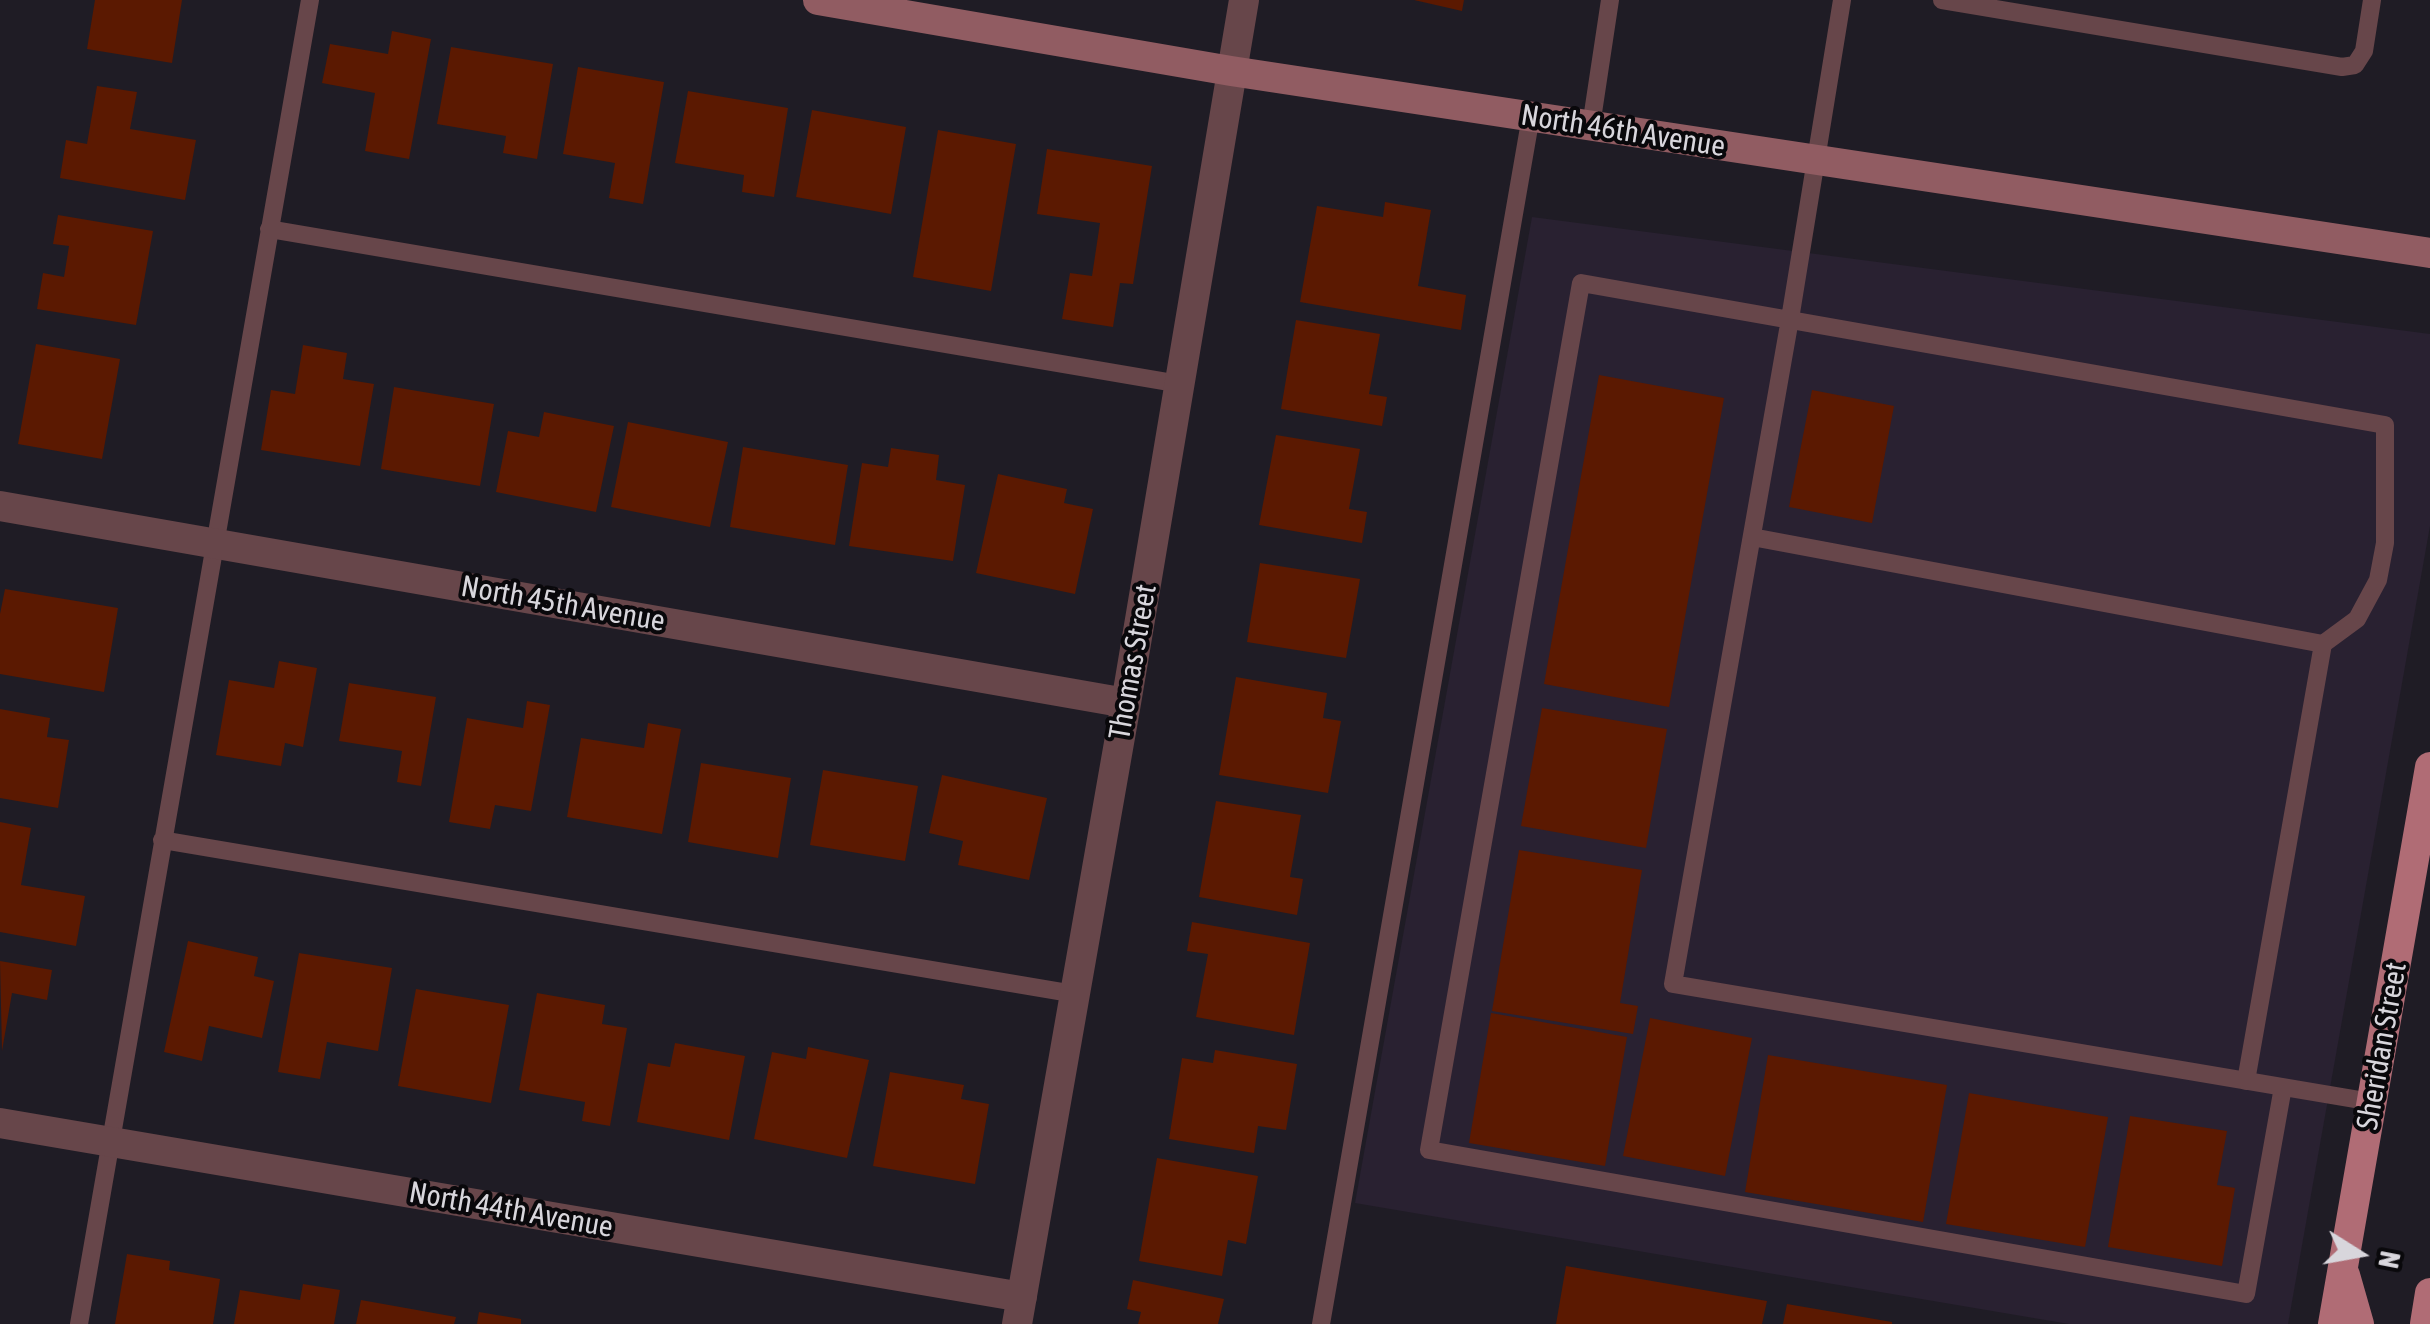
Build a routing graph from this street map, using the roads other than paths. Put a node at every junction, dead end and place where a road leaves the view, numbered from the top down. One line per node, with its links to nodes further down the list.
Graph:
1 (310, 0): 12 (lane)
2 (818, 0): 8 (street, North 46th Avenue)
3 (1244, 0): 8 (street, Thomas Street)
4 (1610, 0): 10 (lane)
5 (1842, 0): 11 (lane)
6 (1942, 0): 7 (lane)
7 (2372, 0)
8 (1231, 71): 9 (street, North 46th Avenue); 15 (street, Thomas Street)
9 (1530, 116): 10 (street, North 46th Avenue); 33 (lane)
10 (1592, 126): 11 (street, North 46th Avenue)
11 (1816, 160): 13 (street, North 46th Avenue); 14 (lane)
12 (269, 229): 15 (lane); 18 (lane)
13 (2430, 253)
14 (1790, 319): 17 (lane); 19 (lane); 25 (lane)
15 (1180, 384): 20 (street, Thomas Street)
16 (0, 506): 18 (street, North 45th Avenue)
17 (1752, 536): 19 (lane); 24 (lane)
18 (214, 543): 20 (street, North 45th Avenue); 22 (lane)
19 (2322, 644): 24 (lane)
20 (1126, 703): 23 (street, Thomas Street)
21 (2430, 767): 26 (main road, Sheridan Street)
22 (162, 840): 23 (lane); 28 (lane)
23 (1075, 994): 31 (street, Thomas Street)
24 (2246, 1081): 25 (lane)
25 (2282, 1087): 26 (lane)
26 (2372, 1102): 29 (main road, Sheridan Street)
27 (0, 1123): 28 (street, North 44th Avenue)
28 (110, 1142): 31 (street, North 44th Avenue); 32 (lane)
29 (2343, 1267): 34 (main road, Sheridan Street); 35 (main road)
30 (2430, 1293): 36 (main road)
31 (1020, 1311)
32 (79, 1324)
33 (1321, 1324)
34 (2333, 1324)
35 (2359, 1324)
36 (2424, 1324)

